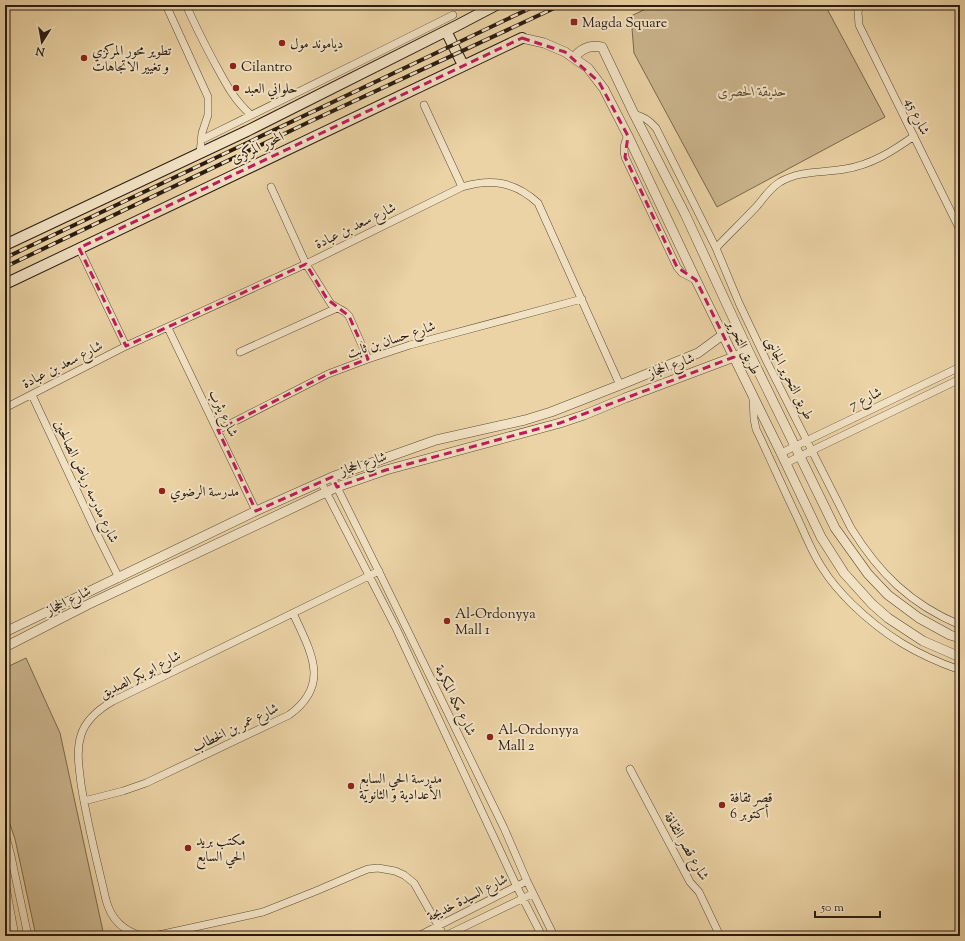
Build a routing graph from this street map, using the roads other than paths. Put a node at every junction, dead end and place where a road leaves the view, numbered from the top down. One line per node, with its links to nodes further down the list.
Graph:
1 (166, 5): 14 (street)
2 (186, 5): 12 (street)
3 (496, 5): 6 (main road, المحور المركزى)
4 (859, 9): 13 (street, شارع 45)
5 (453, 15): 12 (street)
6 (446, 31): 9 (main road); 15 (main road, المحور المركزى)
7 (522, 38): 8 (street, طريق التحرير); 9 (main road, المحور المركزى)
8 (574, 58): 11 (street, طريق التحرير); 28 (street, طريق التحرير)
9 (463, 65): 20 (main road, المحور المركزى)
10 (424, 105): 17 (street)
11 (634, 114): 21 (street, طريق التحرير الجانبى); 26 (street, طريق التحرير)
12 (251, 115): 14 (street)
13 (914, 136): 18 (street, شارع 45); 21 (street)
14 (201, 140): 15 (street)
15 (200, 153): 19 (main road, المحور المركزى)
16 (271, 187): 22 (street)
17 (462, 187): 22 (street, شارع سعد بن عبادة); 24 (street, شارع سعد بن عبادة)
18 (960, 229)
19 (5, 245)
20 (79, 248): 23 (main road, المحور المركزى); 29 (street)
21 (716, 248): 41 (street, طريق التحرير الجانبى)
22 (306, 264): 25 (street); 27 (street, شارع سعد بن عبادة)
23 (5, 283)
24 (582, 299): 33 (street, شارع حسان بن ثابت); 36 (street, شارع سعد بن عبادة)
25 (336, 308): 31 (street); 33 (street)
26 (736, 325): 28 (street, شارع الحجاز); 30 (street, طريق التحرير)
27 (168, 328): 29 (street, شارع سعد بن عبادة); 40 (street, شارع يثرب)
28 (723, 336): 32 (street, طريق التحرير); 36 (street, شارع الحجاز)
29 (126, 346): 37 (street, شارع سعد بن عبادة)
30 (748, 350): 32 (street, شارع الحجاز); 42 (street, طريق التحرير)
31 (240, 352)
32 (734, 357): 38 (street, طريق التحرير); 51 (street, شارع الحجاز)
33 (368, 359): 40 (street, شارع حسان بن ثابت)
34 (960, 367): 41 (street, شارع 7)
35 (960, 379): 43 (street, شارع 7)
36 (620, 385): 49 (street, شارع الحجاز)
37 (32, 395): 39 (street, شارع سعد بن عبادة); 56 (street, شارع مدرسه رياض الصالحين)
38 (753, 397): 44 (street, طريق التحرير); 63 (street)
39 (5, 408)
40 (218, 430): 53 (street, شارع يثرب)
41 (807, 441): 42 (street, شارع 7); 43 (street, طريق التحرير الجانبى)
42 (795, 447): 44 (street, شارع 7); 45 (street, طريق التحرير)
43 (812, 450): 45 (street, شارع 7); 58 (street, طريق التحرير الجانبى)
44 (781, 453): 47 (street, طريق التحرير)
45 (800, 456): 47 (street, شارع 7); 60 (street, طريق التحرير)
46 (5, 463): 48 (street)
47 (786, 463): 62 (street, طريق التحرير)
48 (5, 472)
49 (332, 477): 50 (street, شارع الحجاز); 51 (street, شارع مكه المكرمة)
50 (321, 482): 52 (street, شارع مكه المكرمة); 53 (street, شارع الحجاز)
51 (337, 487): 52 (street, شارع الحجاز); 54 (street, شارع مكه المكرمة)
52 (326, 492): 55 (street, شارع مكه المكرمة); 61 (street, شارع الحجاز)
53 (256, 511): 56 (street, شارع الحجاز)
54 (379, 571): 55 (street, شارع ابو بكر الصديق); 68 (street, شارع مكه المكرمة)
55 (369, 576): 57 (street, شارع ابو بكر الصديق); 69 (street, شارع مكه المكرمة)
56 (119, 578): 59 (street, شارع الحجاز)
57 (293, 613): 65 (street, شارع ابو بكر الصديق); 65 (street, شارع عمر بن الخطاب)
58 (960, 625)
59 (5, 632)
60 (960, 638)
61 (5, 647)
62 (960, 657)
63 (960, 670)
64 (630, 769): 81 (street, شارع قصر الثقافة)
65 (84, 802): 75 (street, شارع ابو بكر الصديق)
66 (5, 833): 74 (street)
67 (5, 882): 73 (street)
68 (527, 882): 69 (street, شارع السيدة خديجة); 70 (street, شارع مكه المكرمة)
69 (517, 887): 71 (street, شارع مكه المكرمة); 72 (street, شارع السيدة خديجة)
70 (532, 894): 71 (street, شارع السيدة خديجة); 80 (street, شارع مكه المكرمة)
71 (523, 898): 78 (street, شارع السيدة خديجة); 79 (street, شارع مكه المكرمة)
72 (438, 926): 76 (street); 77 (street, شارع السيدة خديجة); 78 (street)
73 (15, 936)
74 (28, 936)
75 (142, 936)
76 (154, 936)
77 (418, 936)
78 (445, 936)
79 (542, 936)
80 (554, 936)
81 (720, 936)

